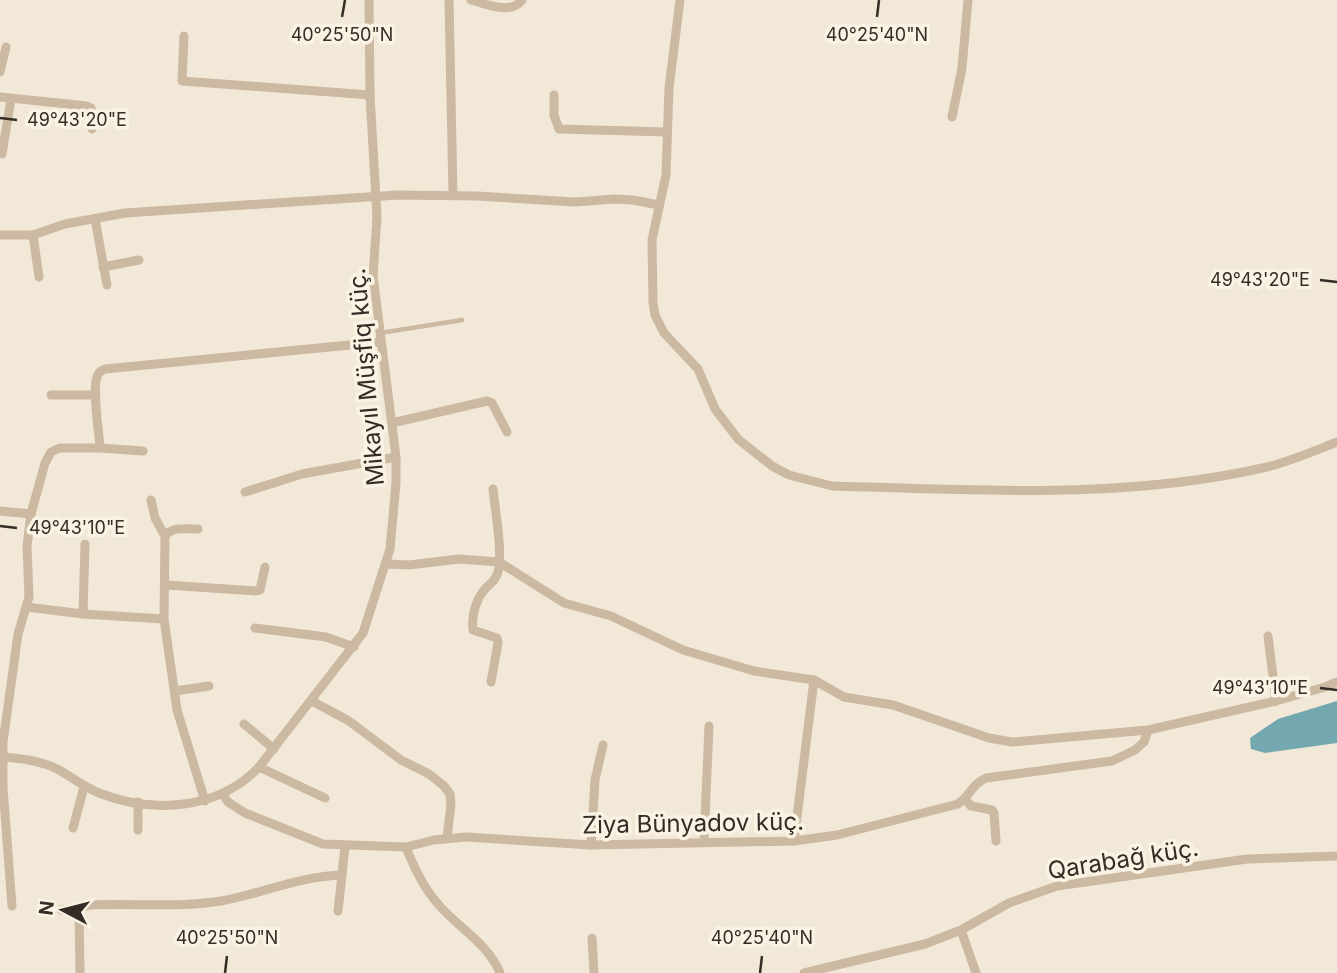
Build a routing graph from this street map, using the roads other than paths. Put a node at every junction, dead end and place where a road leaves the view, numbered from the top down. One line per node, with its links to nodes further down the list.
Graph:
1 (369, 0): 10 (street, Mikayıl Müşfiq küç.)
2 (449, 0): 18 (street)
3 (471, 0): 4 (street)
4 (522, 0)
5 (680, 0): 16 (street)
6 (968, 0): 14 (street)
7 (184, 36): 10 (street)
8 (6, 47): 9 (street)
9 (0, 72)
10 (370, 95): 19 (street, Mikayıl Müşfiq küç.)
11 (554, 95): 16 (street)
12 (0, 97): 13 (street)
13 (11, 99): 15 (street); 17 (street)
14 (952, 117)
15 (92, 129)
16 (667, 132): 20 (street)
17 (2, 154)
18 (453, 195): 19 (street); 20 (street)
19 (375, 197): 21 (street); 29 (street, Mikayıl Müşfiq küç.)
20 (659, 205): 34 (street)
21 (95, 219): 23 (street); 25 (street)
22 (0, 235): 23 (street)
23 (33, 235): 26 (street)
24 (139, 260): 25 (street)
25 (103, 267): 27 (street)
26 (39, 277)
27 (107, 285)
28 (462, 320): 29 (lane)
29 (379, 338): 31 (street); 32 (street, Mikayıl Müşfiq küç.)
30 (51, 395): 31 (street)
31 (96, 395): 35 (street)
32 (392, 423): 33 (street); 37 (street, Mikayıl Müşfiq küç.)
33 (507, 432)
34 (1337, 442)
35 (100, 448): 36 (street); 42 (street)
36 (143, 451)
37 (396, 457): 39 (street); 47 (street, Mikayıl Müşfiq küç.)
38 (493, 489): 46 (street)
39 (245, 492)
40 (150, 500): 44 (street)
41 (0, 511): 42 (street)
42 (31, 514): 50 (street)
43 (198, 529): 44 (street)
44 (165, 536): 49 (street)
45 (85, 544): 51 (street)
46 (499, 562): 47 (street); 56 (street); 57 (street)
47 (387, 564): 55 (street, Mikayıl Müşfiq küç.)
48 (265, 567): 49 (street)
49 (166, 585): 52 (street)
50 (27, 607): 51 (street); 61 (street)
51 (83, 614): 52 (street)
52 (164, 619): 60 (street)
53 (255, 628): 55 (street)
54 (1268, 636): 63 (street)
55 (354, 647): 62 (street, Mikayıl Müşfiq küç.)
56 (814, 680): 66 (street); 81 (street)
57 (491, 682)
58 (1337, 682): 63 (street)
59 (209, 686): 60 (street)
60 (175, 691): 75 (street)
61 (5, 693): 69 (street)
62 (312, 701): 68 (street, Mikayıl Müşfiq küç.); 79 (street)
63 (1276, 701): 66 (street)
64 (244, 724): 68 (street)
65 (709, 726): 80 (street)
66 (1148, 730): 74 (street, Ziya Bünyadov küç.)
67 (603, 745): 83 (street)
68 (274, 749): 70 (street, Mikayıl Müşfiq küç.)
69 (1, 757): 71 (street, Mikayıl Müşfiq küç.); 88 (street)
70 (259, 767): 72 (street, Mikayıl Müşfiq küç.); 73 (street)
71 (84, 787): 76 (street, Mikayıl Müşfiq küç.); 77 (street)
72 (223, 795): 75 (street, Mikayıl Müşfiq küç.); 84 (street, Ziya Bünyadov küç.)
73 (326, 798)
74 (965, 799): 81 (street, Ziya Bünyadov küç.); 82 (street)
75 (205, 801): 76 (street, Mikayıl Müşfiq küç.)
76 (138, 803): 78 (street)
77 (73, 828)
78 (138, 830)
79 (447, 838): 83 (street, Ziya Bünyadov küç.); 85 (street, Ziya Bünyadov küç.)
80 (704, 841): 81 (street, Ziya Bünyadov küç.); 83 (street, Ziya Bünyadov küç.)
81 (794, 841)
82 (996, 841)
83 (591, 845)
84 (345, 846): 85 (street, Ziya Bünyadov küç.); 87 (street)
85 (406, 847): 95 (street)
86 (1337, 856): 92 (street, Qarabağ küç.)
87 (342, 876): 89 (street); 91 (street)
88 (12, 906)
89 (79, 908): 90 (street); 94 (street)
90 (61, 910)
91 (338, 911)
92 (961, 930): 97 (street, Qarabağ küç.); 98 (street)
93 (592, 938): 96 (street)
94 (80, 973)
95 (500, 973)
96 (594, 973)
97 (804, 973)
98 (976, 973)

